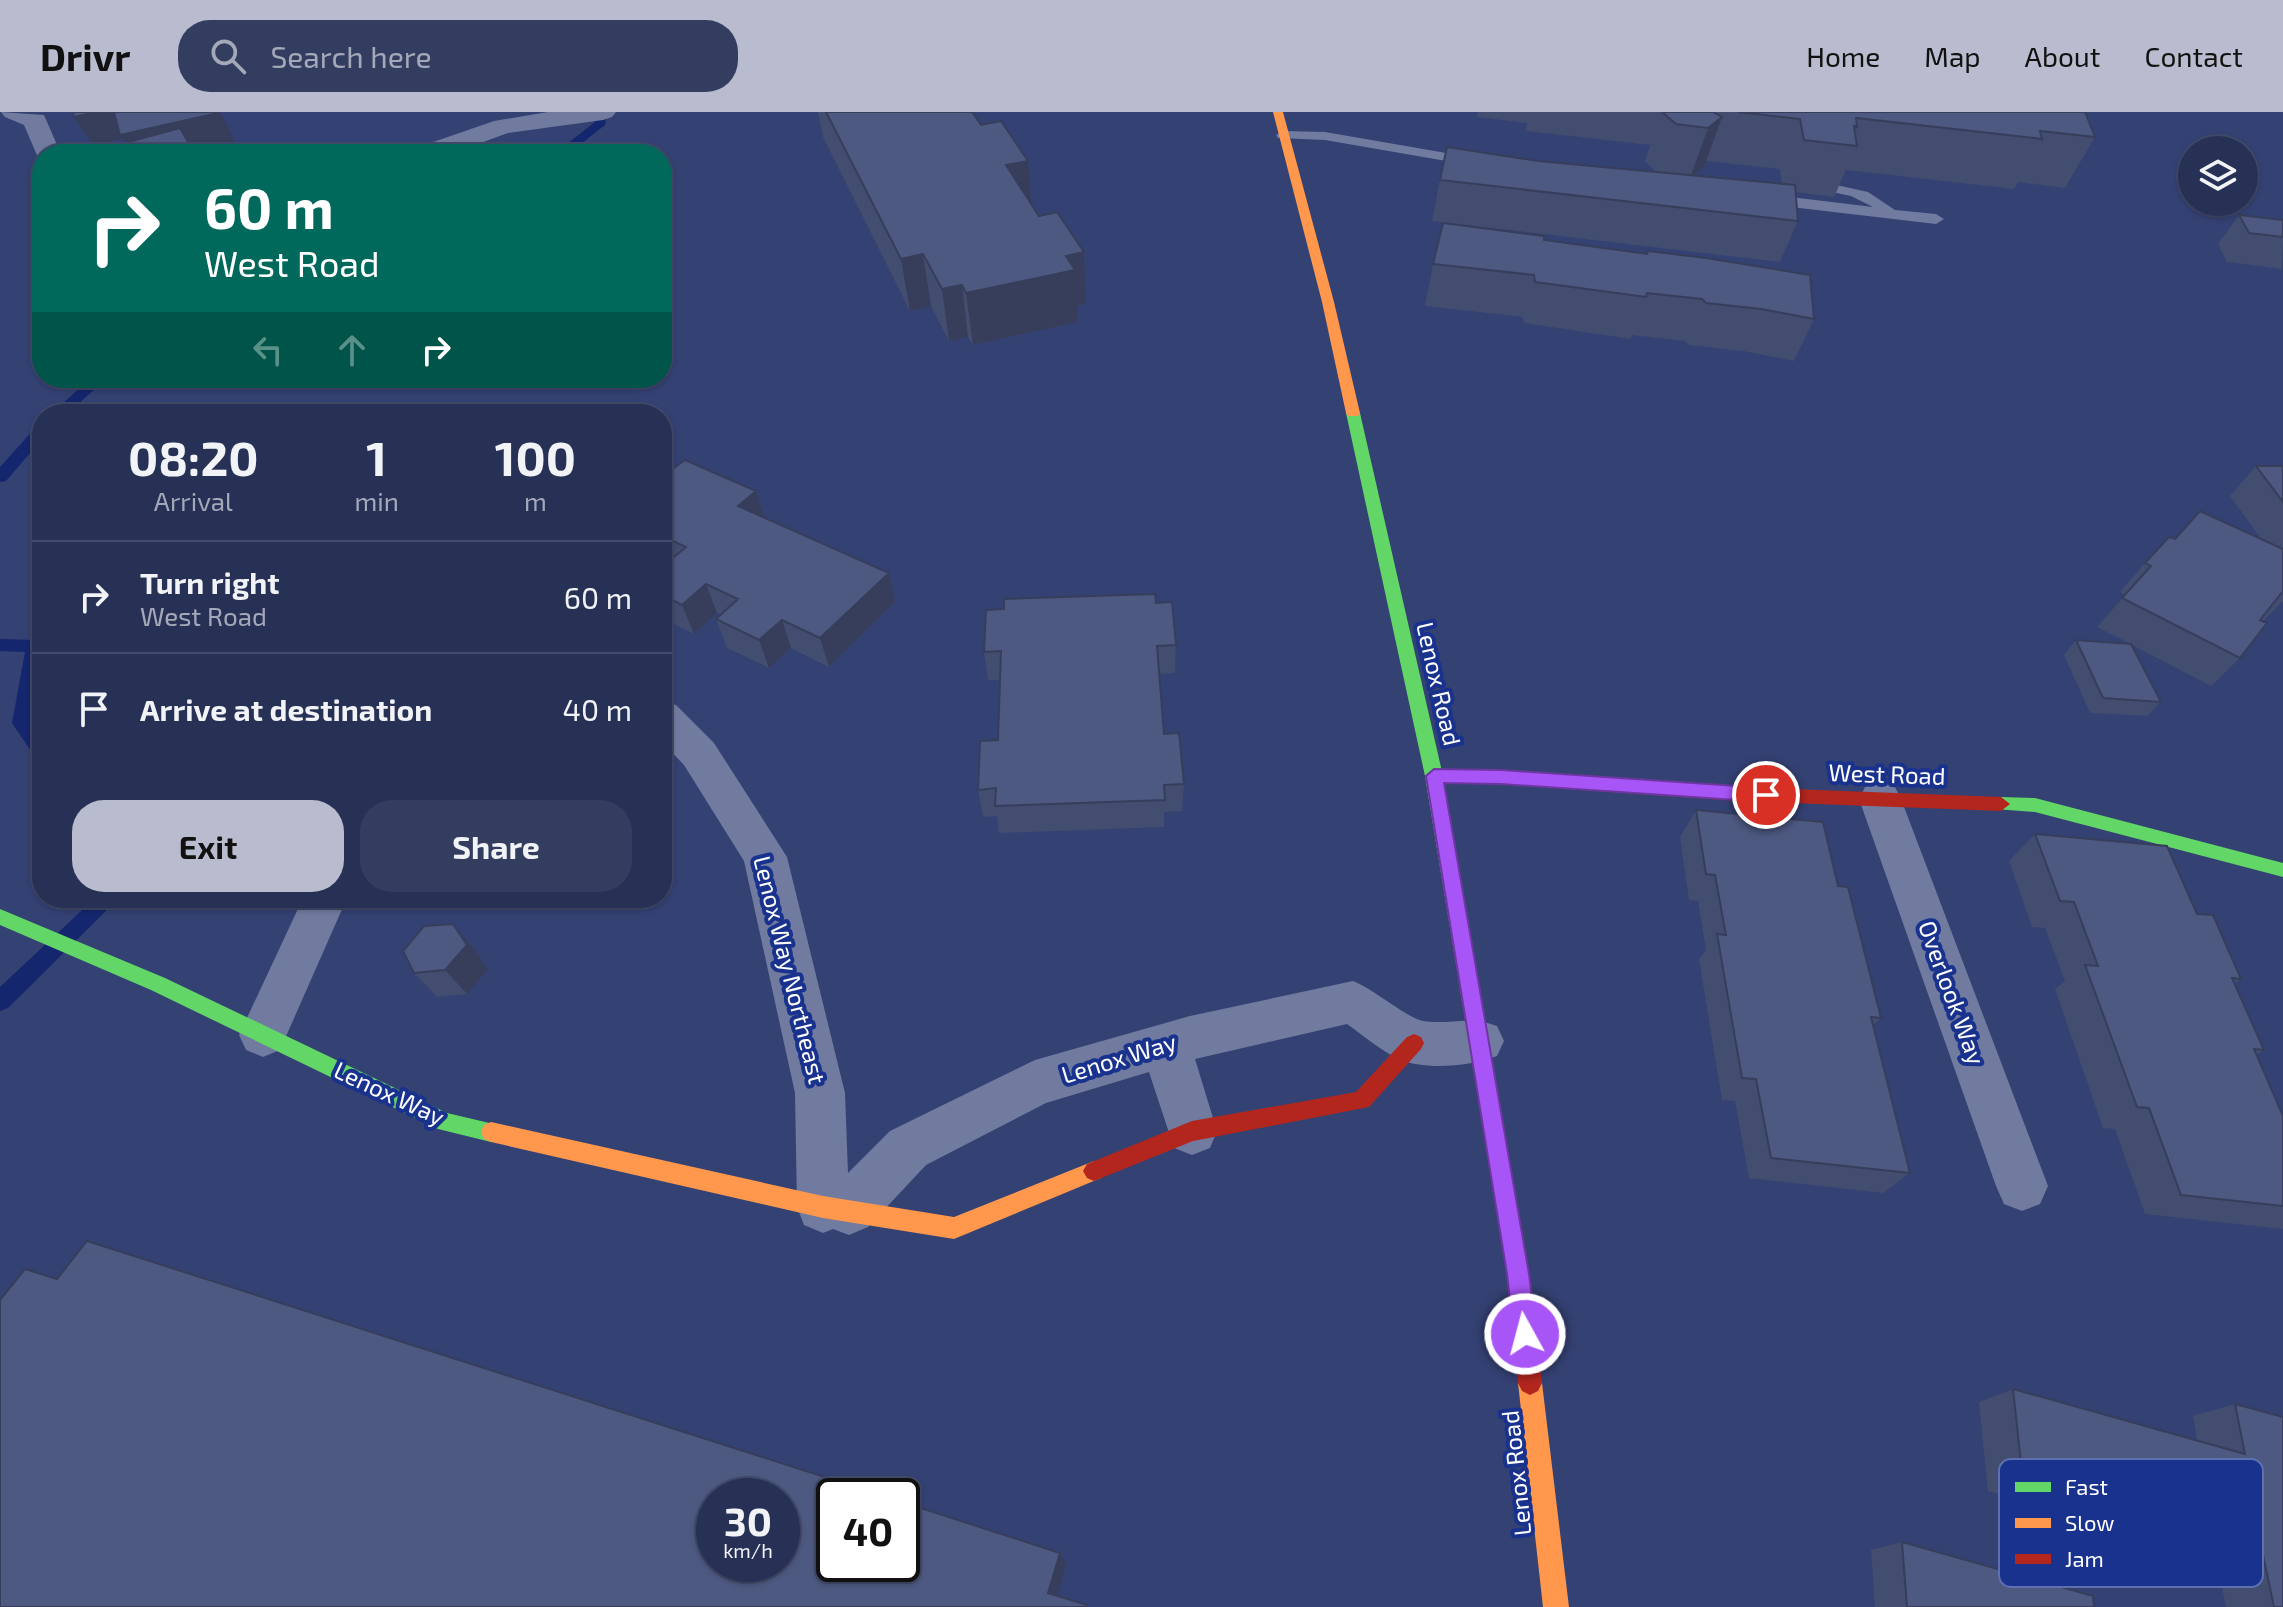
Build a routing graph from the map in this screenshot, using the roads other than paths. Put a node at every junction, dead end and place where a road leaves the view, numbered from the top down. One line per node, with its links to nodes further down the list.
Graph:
1 (14, 112): 5 (street)
2 (603, 112): 6 (street)
3 (1278, 112): 4 (street, Lenox Road)
4 (1283, 135): 7 (lane); 13 (street, Lenox Road)
5 (44, 144)
6 (453, 144)
7 (1494, 166)
8 (1773, 184): 10 (lane)
9 (1832, 188): 10 (lane)
10 (1891, 214): 11 (lane)
11 (1936, 219)
12 (672, 726): 24 (street, Lenox Way Northeast)
13 (1434, 776): 14 (street, West Road); 19 (street, Lenox Road)
14 (1880, 799): 15 (street, West Road); 23 (street, Overlook Way)
15 (2283, 870)
16 (320, 908): 18 (street)
17 (2, 917): 18 (street, Lenox Way)
18 (263, 1035): 24 (street, Lenox Way)
19 (1480, 1041): 20 (street); 25 (street, Lenox Road)
20 (1414, 1043): 21 (street, Lenox Way); 22 (street, Lenox Way)
21 (1166, 1045): 22 (street); 24 (street, Lenox Way)
22 (1192, 1131): 24 (street, Lenox Way)
23 (2022, 1186)
24 (836, 1208)
25 (1556, 1607)

